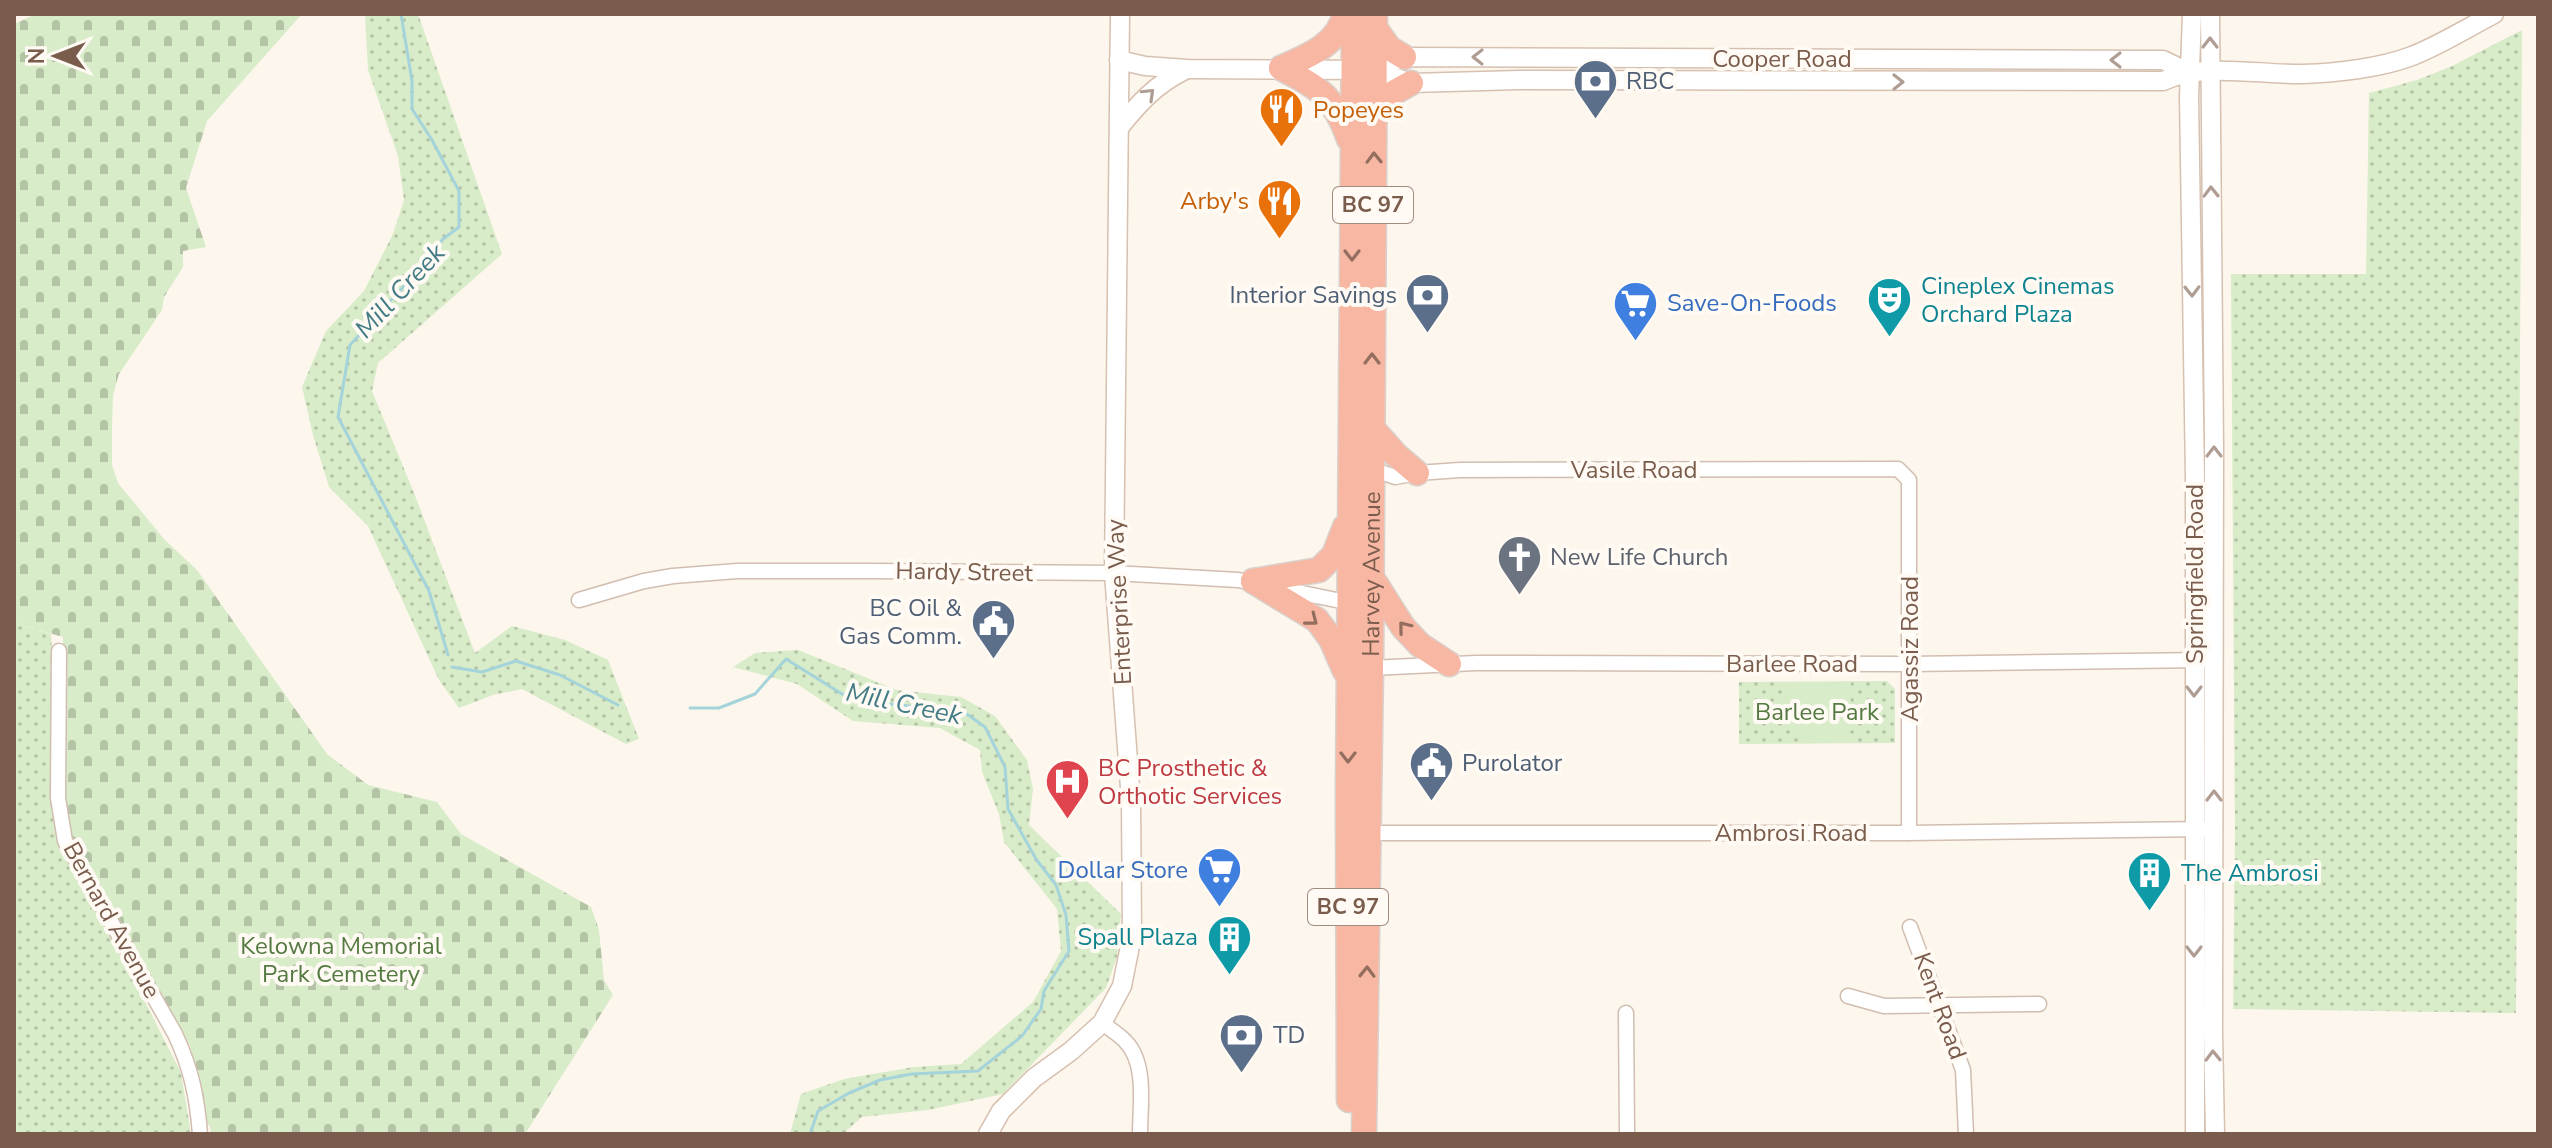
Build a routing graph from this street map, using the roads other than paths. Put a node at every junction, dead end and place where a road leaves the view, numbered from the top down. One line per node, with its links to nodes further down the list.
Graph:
1 (1120, 14): 9 (main road, Enterprise Way)
2 (1345, 14): 10 (highway)
3 (1354, 14): 12 (highway, Harvey Avenue / BC 97)
4 (2192, 14): 13 (main road, Springfield Road)
5 (2210, 14): 13 (main road, Springfield Road, one-way to 5)
6 (2494, 14): 13 (main road, Cooper Road)
7 (1375, 21): 8 (highway); 12 (highway, Harvey Avenue / BC 97)
8 (1404, 57): 12 (main road, Cooper Road); 13 (main road, Cooper Road, one-way to 8)
9 (1119, 60): 11 (main road, Cooper Road); 16 (main road, Enterprise Way)
10 (1281, 68): 11 (main road, Cooper Road); 12 (main road, Cooper Road); 17 (highway)
11 (1187, 69): 16 (main road, one-way to 11)
12 (1363, 70): 14 (main road, Cooper Road); 15 (highway, Harvey Avenue / BC 97); 17 (highway, Harvey Avenue / BC 97)
13 (2201, 73): 14 (main road, Cooper Road, one-way to 13); 30 (main road, Springfield Road, one-way to 30); 31 (main road, Springfield Road, one-way to 13)
14 (1411, 83): 15 (highway)
15 (1373, 118): 18 (highway, Harvey Avenue / BC 97, one-way to 15)
16 (1119, 128): 23 (main road, Enterprise Way)
17 (1353, 149): 18 (highway, Harvey Avenue / BC 97, one-way to 18)
18 (1361, 423): 19 (highway); 21 (highway); 22 (highway, Harvey Avenue / BC 97)
19 (1372, 469): 21 (street, Vasile Road); 24 (highway, Harvey Avenue / BC 97)
20 (1898, 469): 21 (street, Vasile Road); 33 (street, Agassiz Road)
21 (1417, 473)
22 (1350, 514): 25 (highway); 27 (highway, Harvey Avenue / BC 97)
23 (1114, 573): 25 (street, Hardy Street); 26 (street, Hardy Street); 45 (main road, Enterprise Way)
24 (1372, 578): 29 (highway, Harvey Avenue / BC 97); 32 (highway, one-way to 24)
25 (1253, 581): 27 (street, Hardy Street); 34 (highway, one-way to 34)
26 (579, 600)
27 (1351, 603): 29 (highway); 34 (highway, Harvey Avenue / BC 97)
28 (59, 651): 46 (street, Bernard Avenue)
29 (1371, 656): 32 (street, Barlee Road); 38 (highway, Harvey Avenue / BC 97)
30 (2194, 660): 31 (street, Barlee Road); 33 (street, Barlee Road); 36 (main road, Springfield Road, one-way to 36)
31 (2214, 661): 37 (main road, Springfield Road, one-way to 31)
32 (1449, 664): 33 (street, Barlee Road)
33 (1910, 664): 39 (street, Agassiz Road)
34 (1349, 679): 35 (highway, Harvey Avenue / BC 97, one-way to 35)
35 (1348, 794): 38 (highway); 49 (highway, Harvey Avenue / BC 97)
36 (2194, 829): 37 (street, Ambrosi Road); 39 (street, Ambrosi Road); 53 (main road, Springfield Road, one-way to 53)
37 (2214, 829): 54 (main road, Springfield Road, one-way to 37)
38 (1368, 833): 39 (street, Ambrosi Road); 50 (highway, Harvey Avenue / BC 97, one-way to 38)
39 (1909, 833)
40 (1910, 927): 43 (street, Kent Road)
41 (1848, 996): 43 (street)
42 (2039, 1004): 43 (street)
43 (1941, 1005): 52 (street, Kent Road)
44 (1626, 1013): 51 (street)
45 (1102, 1023): 47 (main road, Enterprise Way); 48 (street)
46 (200, 1134)
47 (988, 1134)
48 (1140, 1134)
49 (1348, 1134)
50 (1364, 1134)
51 (1627, 1134)
52 (1966, 1134)
53 (2195, 1134)
54 (2215, 1134)

